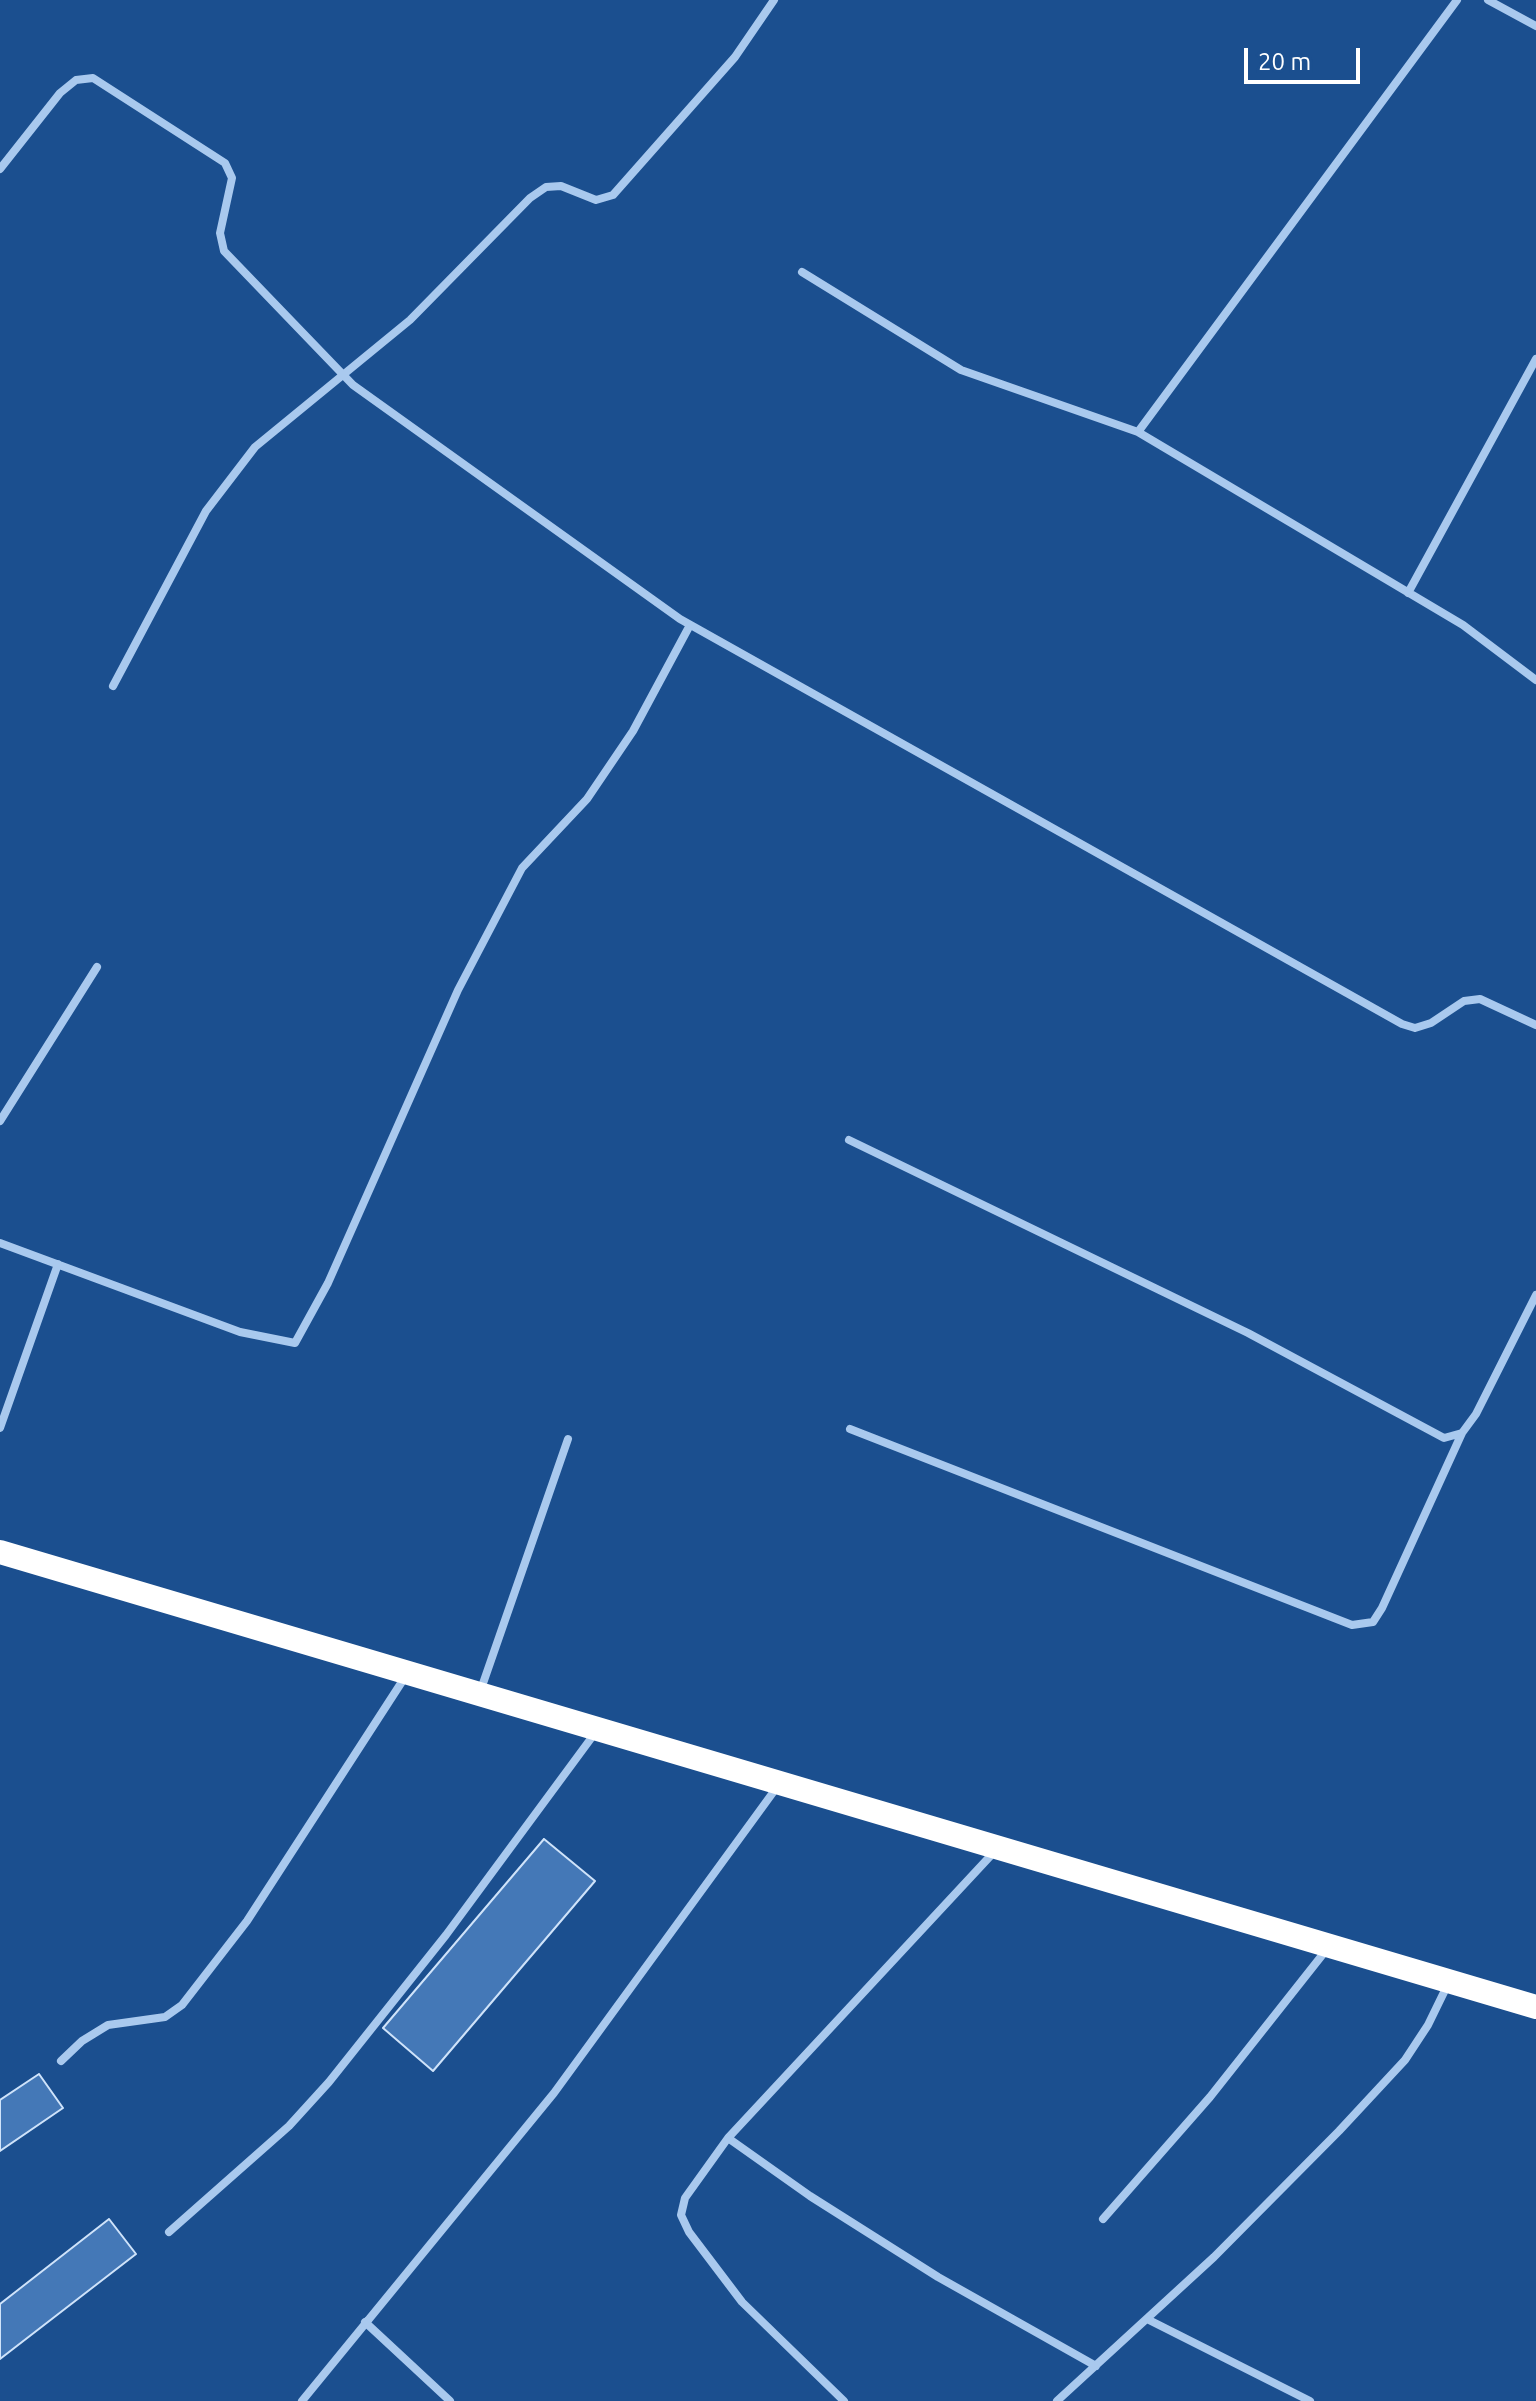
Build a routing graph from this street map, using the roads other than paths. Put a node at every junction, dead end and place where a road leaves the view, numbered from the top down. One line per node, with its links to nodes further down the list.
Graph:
1 (774, 0): 8 (street)
2 (1457, 0): 9 (street)
3 (1488, 0): 4 (street)
4 (1536, 26)
5 (0, 169): 8 (street)
6 (802, 272): 9 (street)
7 (1536, 359): 10 (street)
8 (345, 376): 11 (street); 13 (street)
9 (1138, 432): 10 (street)
10 (1408, 593): 12 (street)
11 (690, 625): 15 (street); 19 (street)
12 (1536, 680)
13 (113, 686)
14 (97, 967): 16 (street)
15 (1536, 1025)
16 (0, 1121)
17 (849, 1140): 23 (street)
18 (0, 1243): 19 (street)
19 (58, 1264): 21 (street)
20 (1536, 1295): 23 (street)
21 (0, 1428)
22 (850, 1429): 23 (street)
23 (1462, 1433)
24 (568, 1439): 27 (street)
25 (0, 1552): 26 (highway)
26 (408, 1673): 27 (highway); 34 (street)
27 (479, 1694): 28 (highway)
28 (597, 1729): 29 (highway); 37 (street)
29 (780, 1783): 30 (highway); 39 (street)
30 (998, 1848): 31 (highway); 35 (street)
31 (1330, 1946): 32 (highway); 36 (street)
32 (1449, 1981): 33 (highway); 38 (street)
33 (1536, 2007)
34 (61, 2061)
35 (728, 2138): 40 (street); 43 (street)
36 (1103, 2219)
37 (169, 2232)
38 (1147, 2319): 40 (street); 45 (street)
39 (365, 2322): 41 (street); 42 (street)
40 (1096, 2366): 44 (street)
41 (302, 2401)
42 (450, 2401)
43 (844, 2401)
44 (1057, 2401)
45 (1310, 2401)

